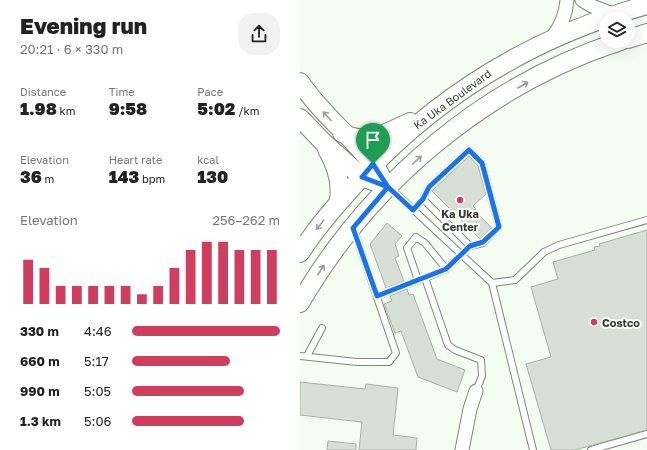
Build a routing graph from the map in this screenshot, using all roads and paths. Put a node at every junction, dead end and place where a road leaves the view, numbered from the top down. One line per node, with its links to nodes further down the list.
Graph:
1 (567, 0): 9 (street)
2 (582, 0): 4 (street)
3 (647, 5): 5 (main road, Ka Uka Boulevard)
4 (608, 12)
5 (621, 12)
6 (599, 20): 9 (main road, Ka Uka Boulevard)
7 (647, 33): 8 (main road)
8 (635, 37)
9 (552, 38): 12 (main road, Ka Uka Boulevard)
10 (603, 48): 17 (main road, one-way to 10)
11 (300, 82): 14 (main road, one-way to 11)
12 (429, 114): 14 (main road); 16 (main road, Ka Uka Boulevard)
13 (300, 118): 15 (main road)
14 (342, 133): 16 (main road)
15 (324, 143): 16 (main road); 19 (main road)
16 (368, 171): 17 (main road); 19 (main road, Ka Uka Boulevard)
17 (388, 187): 20 (lane); 22 (main road)
18 (423, 199): 20 (lane); 23 (lane); 23 (lane)
19 (339, 200): 24 (main road, Ka Uka Boulevard, one-way to 24)
20 (413, 210): 25 (lane)
21 (647, 220): 28 (lane)
22 (353, 228): 29 (lane); 30 (main road, one-way to 22)
23 (470, 246): 25 (lane)
24 (300, 253)
25 (462, 255): 26 (lane); 28 (lane)
26 (446, 269): 27 (lane); 27 (lane)
27 (422, 279): 29 (lane); 34 (lane)
28 (492, 283): 37 (lane)
29 (377, 296): 33 (lane)
30 (300, 303)
31 (322, 328): 33 (lane)
32 (300, 356): 33 (lane)
33 (307, 356)
34 (476, 391): 36 (street)
35 (647, 434): 38 (lane)
36 (462, 450)
37 (533, 450)
38 (591, 450)

